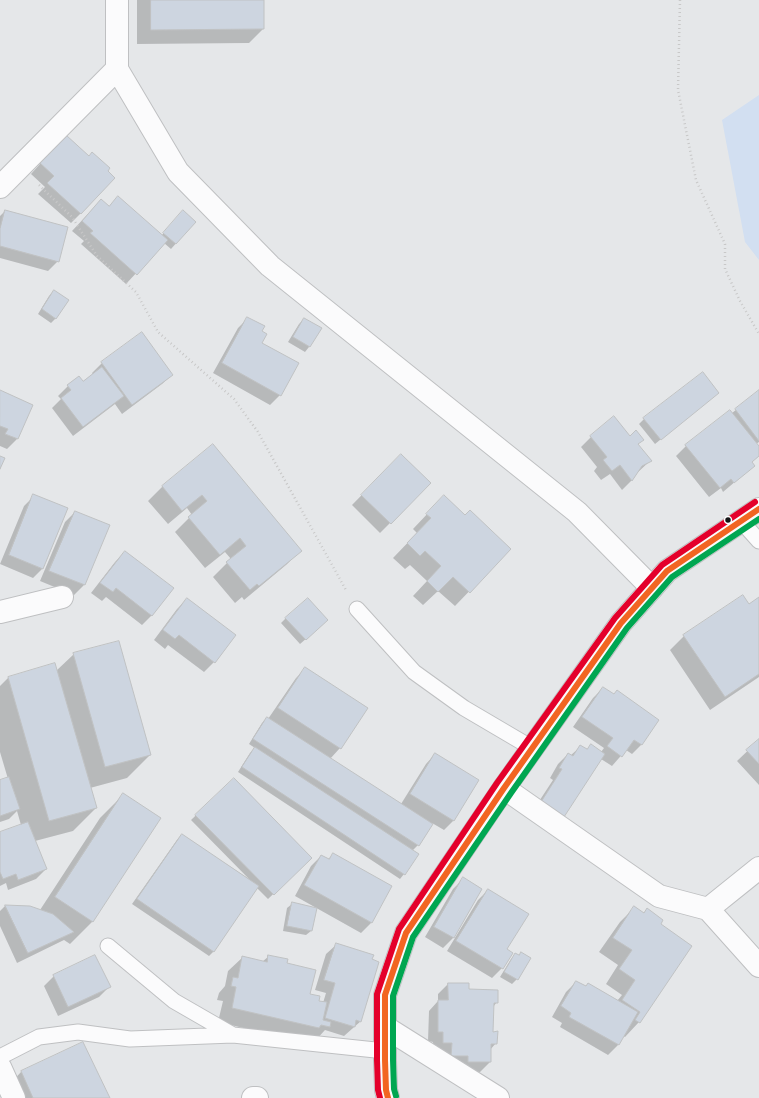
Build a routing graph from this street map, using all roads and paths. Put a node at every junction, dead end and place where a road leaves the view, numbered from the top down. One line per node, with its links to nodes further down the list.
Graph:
1 (117, 0): 3 (street)
2 (680, 0): 6 (path)
3 (117, 69): 4 (street); 9 (street)
4 (19, 166): 5 (street); 11 (path)
5 (0, 187)
6 (759, 334)
7 (750, 516): 8 (lane); 9 (street)
8 (759, 541)
9 (652, 588): 13 (street)
10 (62, 597): 12 (street)
11 (357, 609): 13 (lane)
12 (0, 612)
13 (532, 748): 14 (street)
14 (504, 788): 16 (street); 19 (street)
15 (759, 868): 16 (street)
16 (708, 909): 18 (street)
17 (108, 946): 20 (lane)
18 (759, 966)
19 (385, 1027): 21 (street); 28 (street)
20 (233, 1035): 21 (lane); 22 (lane)
21 (385, 1055): 24 (street)
22 (0, 1057)
23 (0, 1067): 25 (street)
24 (387, 1094)
25 (14, 1098)
26 (253, 1098): 27 (street)
27 (257, 1098)
28 (498, 1098)

